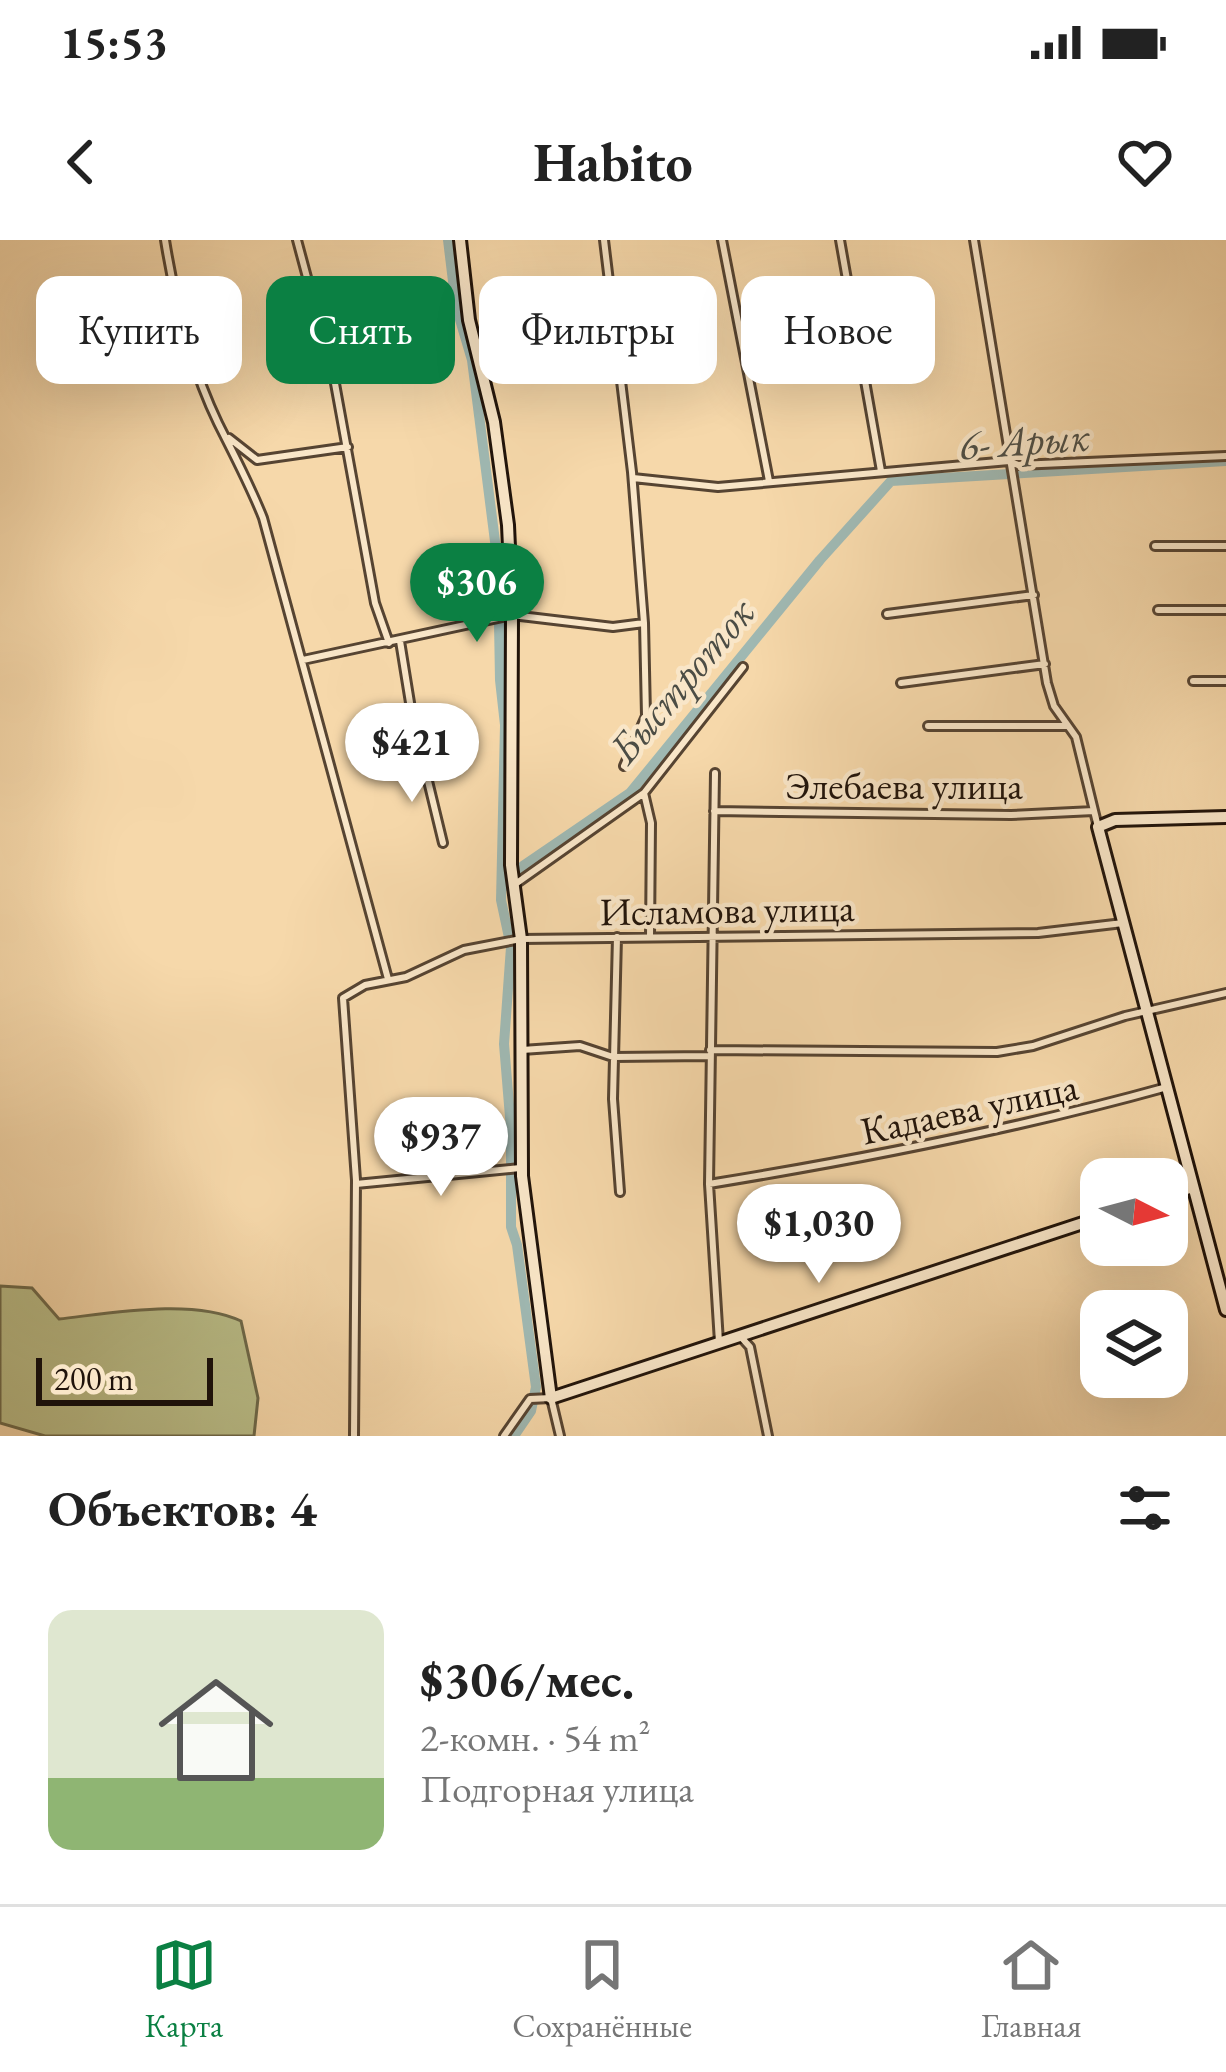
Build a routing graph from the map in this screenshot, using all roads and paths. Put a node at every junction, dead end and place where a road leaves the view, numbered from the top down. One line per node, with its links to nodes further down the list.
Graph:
1 (165, 240): 8 (street)
2 (297, 240): 9 (street)
3 (460, 240): 21 (street)
4 (604, 240): 13 (street)
5 (722, 240): 14 (street)
6 (840, 240): 12 (street)
7 (974, 240): 11 (street)
8 (225, 435): 9 (street); 25 (street)
9 (348, 447): 24 (street)
10 (1226, 456): 11 (street)
11 (1009, 461): 12 (street); 17 (street)
12 (881, 471): 14 (street)
13 (633, 478): 14 (street); 22 (street)
14 (769, 481)
15 (1155, 546): 16 (street)
16 (1226, 546)
17 (1034, 595): 20 (street); 26 (street)
18 (1158, 610): 19 (street)
19 (1226, 610)
20 (887, 614)
21 (512, 616): 22 (street); 23 (street); 41 (street)
22 (644, 623): 33 (street)
23 (400, 641): 24 (street); 40 (street)
24 (389, 643): 25 (street)
25 (303, 660): 47 (street)
26 (1045, 664): 30 (street); 32 (street)
27 (743, 667): 35 (street)
28 (1193, 681): 29 (street)
29 (1226, 681)
30 (901, 683)
31 (928, 726): 32 (street)
32 (1066, 726): 36 (street)
33 (624, 766)
34 (716, 773): 37 (street)
35 (644, 793): 41 (street); 44 (street)
36 (1094, 811): 37 (street, Элебаева улица); 39 (street)
37 (715, 812): 46 (street)
38 (1226, 817): 39 (street)
39 (1098, 827): 42 (street)
40 (442, 843)
41 (514, 885): 45 (street)
42 (1123, 923): 46 (street, Исламова улица); 49 (street)
43 (617, 937): 44 (street, Исламова улица); 45 (street, Исламова улица); 52 (street)
44 (650, 937): 46 (street, Исламова улица)
45 (521, 939): 47 (street, Исламова улица); 50 (street)
46 (710, 940): 51 (street)
47 (388, 980): 55 (street, Исламова улица)
48 (1226, 993): 49 (street)
49 (1148, 1013): 51 (street); 53 (street)
50 (520, 1050): 52 (street); 54 (street)
51 (708, 1053): 52 (street); 56 (street)
52 (613, 1057): 59 (street)
53 (1167, 1087): 56 (street, Кадаева улица); 57 (street)
54 (521, 1168): 55 (street); 64 (street)
55 (356, 1184): 65 (street)
56 (709, 1184): 63 (street)
57 (1193, 1187): 58 (street); 61 (street)
58 (1188, 1189)
59 (620, 1192)
60 (1080, 1224): 62 (street)
61 (1226, 1310)
62 (740, 1336): 63 (street); 68 (street)
63 (719, 1342): 64 (street)
64 (551, 1398): 66 (street); 67 (street)
65 (354, 1436)
66 (504, 1436)
67 (560, 1436)
68 (768, 1436)

